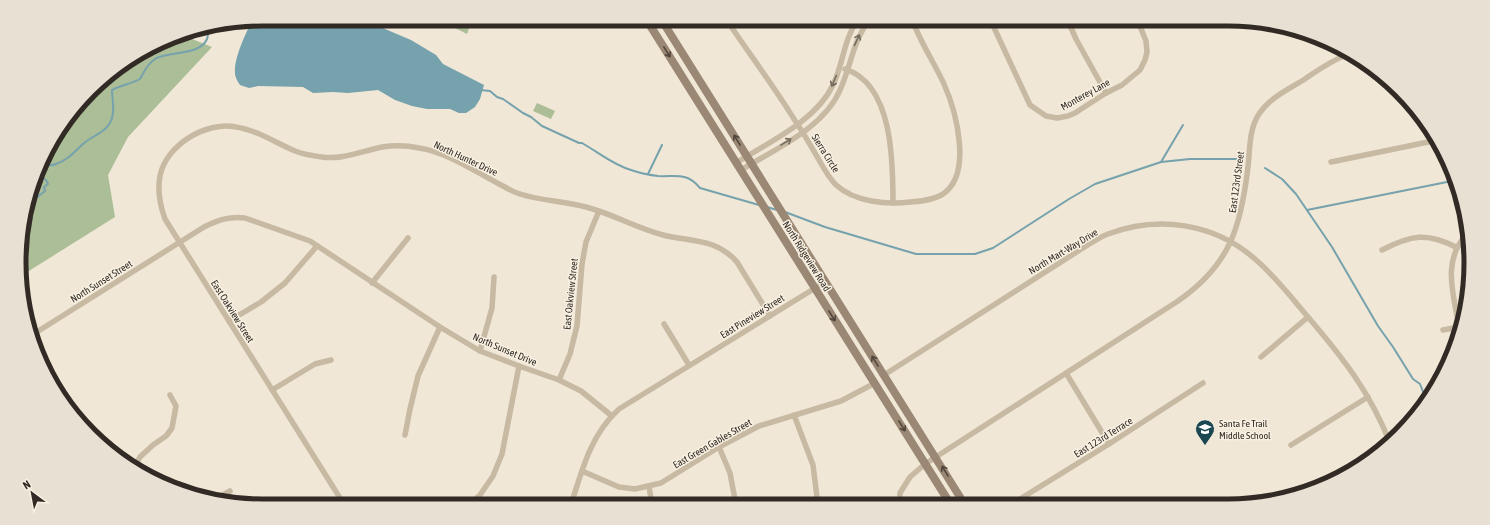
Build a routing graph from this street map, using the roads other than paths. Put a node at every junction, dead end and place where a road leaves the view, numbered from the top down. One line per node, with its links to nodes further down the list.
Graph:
1 (650, 26): 19 (main road, North Ridgeview Road, one-way to 19)
2 (665, 26): 17 (main road, North Ridgeview Road, one-way to 2)
3 (732, 26): 14 (street, Sierra Circle)
4 (854, 26): 11 (street)
5 (866, 26): 12 (street, one-way to 5)
6 (915, 26): 22 (street, Sierra Circle)
7 (993, 26): 13 (street, Monterey Lane)
8 (1070, 26): 13 (street)
9 (1140, 26): 13 (street, Monterey Lane)
10 (1343, 56): 27 (street, East 123rd Street)
11 (840, 67): 12 (street); 14 (street, one-way to 14)
12 (848, 70): 15 (street); 22 (street)
13 (1106, 93)
14 (798, 124): 15 (street, Sierra Circle); 17 (street)
15 (802, 132): 20 (street, one-way to 15); 22 (street, Sierra Circle)
16 (1430, 142): 18 (street)
17 (747, 156): 19 (street); 20 (main road, North Ridgeview Road)
18 (1331, 162)
19 (736, 163): 21 (main road, North Ridgeview Road)
20 (751, 164): 21 (street); 32 (main road, North Ridgeview Road)
21 (741, 170): 34 (main road, North Ridgeview Road)
22 (893, 203)
23 (599, 211): 26 (street, North Hunter Drive); 36 (street, North Hunter Drive); 51 (street, East Oakview Street)
24 (408, 238): 33 (street)
25 (1463, 240): 29 (street)
26 (180, 242): 28 (street, North Sunset Drive); 38 (street, East Oakview Street); 43 (street, North Sunset Street)
27 (1231, 242): 37 (street, North Mart-Way Drive); 49 (street, East 123rd Street); 50 (street, North Mart-Way Drive)
28 (317, 246): 33 (street, North Sunset Drive); 38 (street)
29 (1456, 248): 30 (street); 35 (street)
30 (1382, 250)
31 (494, 278): 44 (street)
32 (825, 282): 34 (street, East Pineview Street); 50 (main road, North Ridgeview Road, one-way to 32)
33 (372, 283): 40 (street, North Sunset Drive)
34 (815, 288): 36 (street, East Pineview Street); 52 (main road, North Ridgeview Road, one-way to 52)
35 (1458, 315)
36 (770, 316): 47 (street, East Pineview Street)
37 (1308, 317): 45 (street); 56 (street, North Mart-Way Drive)
38 (228, 321): 54 (street, East Oakview Street)
39 (664, 324): 47 (street)
40 (440, 327): 44 (street, North Sunset Drive); 59 (street)
41 (1454, 329): 42 (street)
42 (1442, 330)
43 (37, 332)
44 (480, 351): 48 (street, North Sunset Drive)
45 (1261, 357)
46 (331, 360): 54 (street)
47 (689, 365): 58 (street, East Pineview Street)
48 (519, 366): 51 (street, North Sunset Drive); 72 (street)
49 (1066, 373): 61 (street); 64 (street, East 123rd Street)
50 (884, 375): 64 (main road, North Ridgeview Road)
51 (559, 380): 58 (street, North Sunset Drive)
52 (875, 383): 57 (street, East Green Gables Street); 66 (main road, North Ridgeview Road, one-way to 66)
53 (1203, 383): 61 (street, East 123rd Terrace)
54 (272, 390): 71 (street, East Oakview Street)
55 (170, 395): 65 (street)
56 (1368, 397): 60 (street, North Mart-Way Drive); 62 (street)
57 (794, 415): 63 (street, East Green Gables Street); 76 (street)
58 (612, 416): 67 (street, East Pineview Street)
59 (405, 435)
60 (1387, 437)
61 (1110, 444): 80 (street, East 123rd Terrace)
62 (1291, 445)
63 (720, 447): 68 (street, East Green Gables Street); 75 (street)
64 (936, 457): 66 (street); 79 (main road, North Ridgeview Road, one-way to 64)
65 (137, 463)
66 (926, 464): 77 (street); 78 (main road, North Ridgeview Road)
67 (582, 471): 68 (street, East Green Gables Street); 73 (street)
68 (648, 486): 74 (street)
69 (230, 491): 70 (street)
70 (222, 495)
71 (341, 499)
72 (476, 499)
73 (573, 499)
74 (651, 499)
75 (735, 499)
76 (817, 499)
77 (900, 499)
78 (948, 499)
79 (962, 499)
80 (1020, 499)

